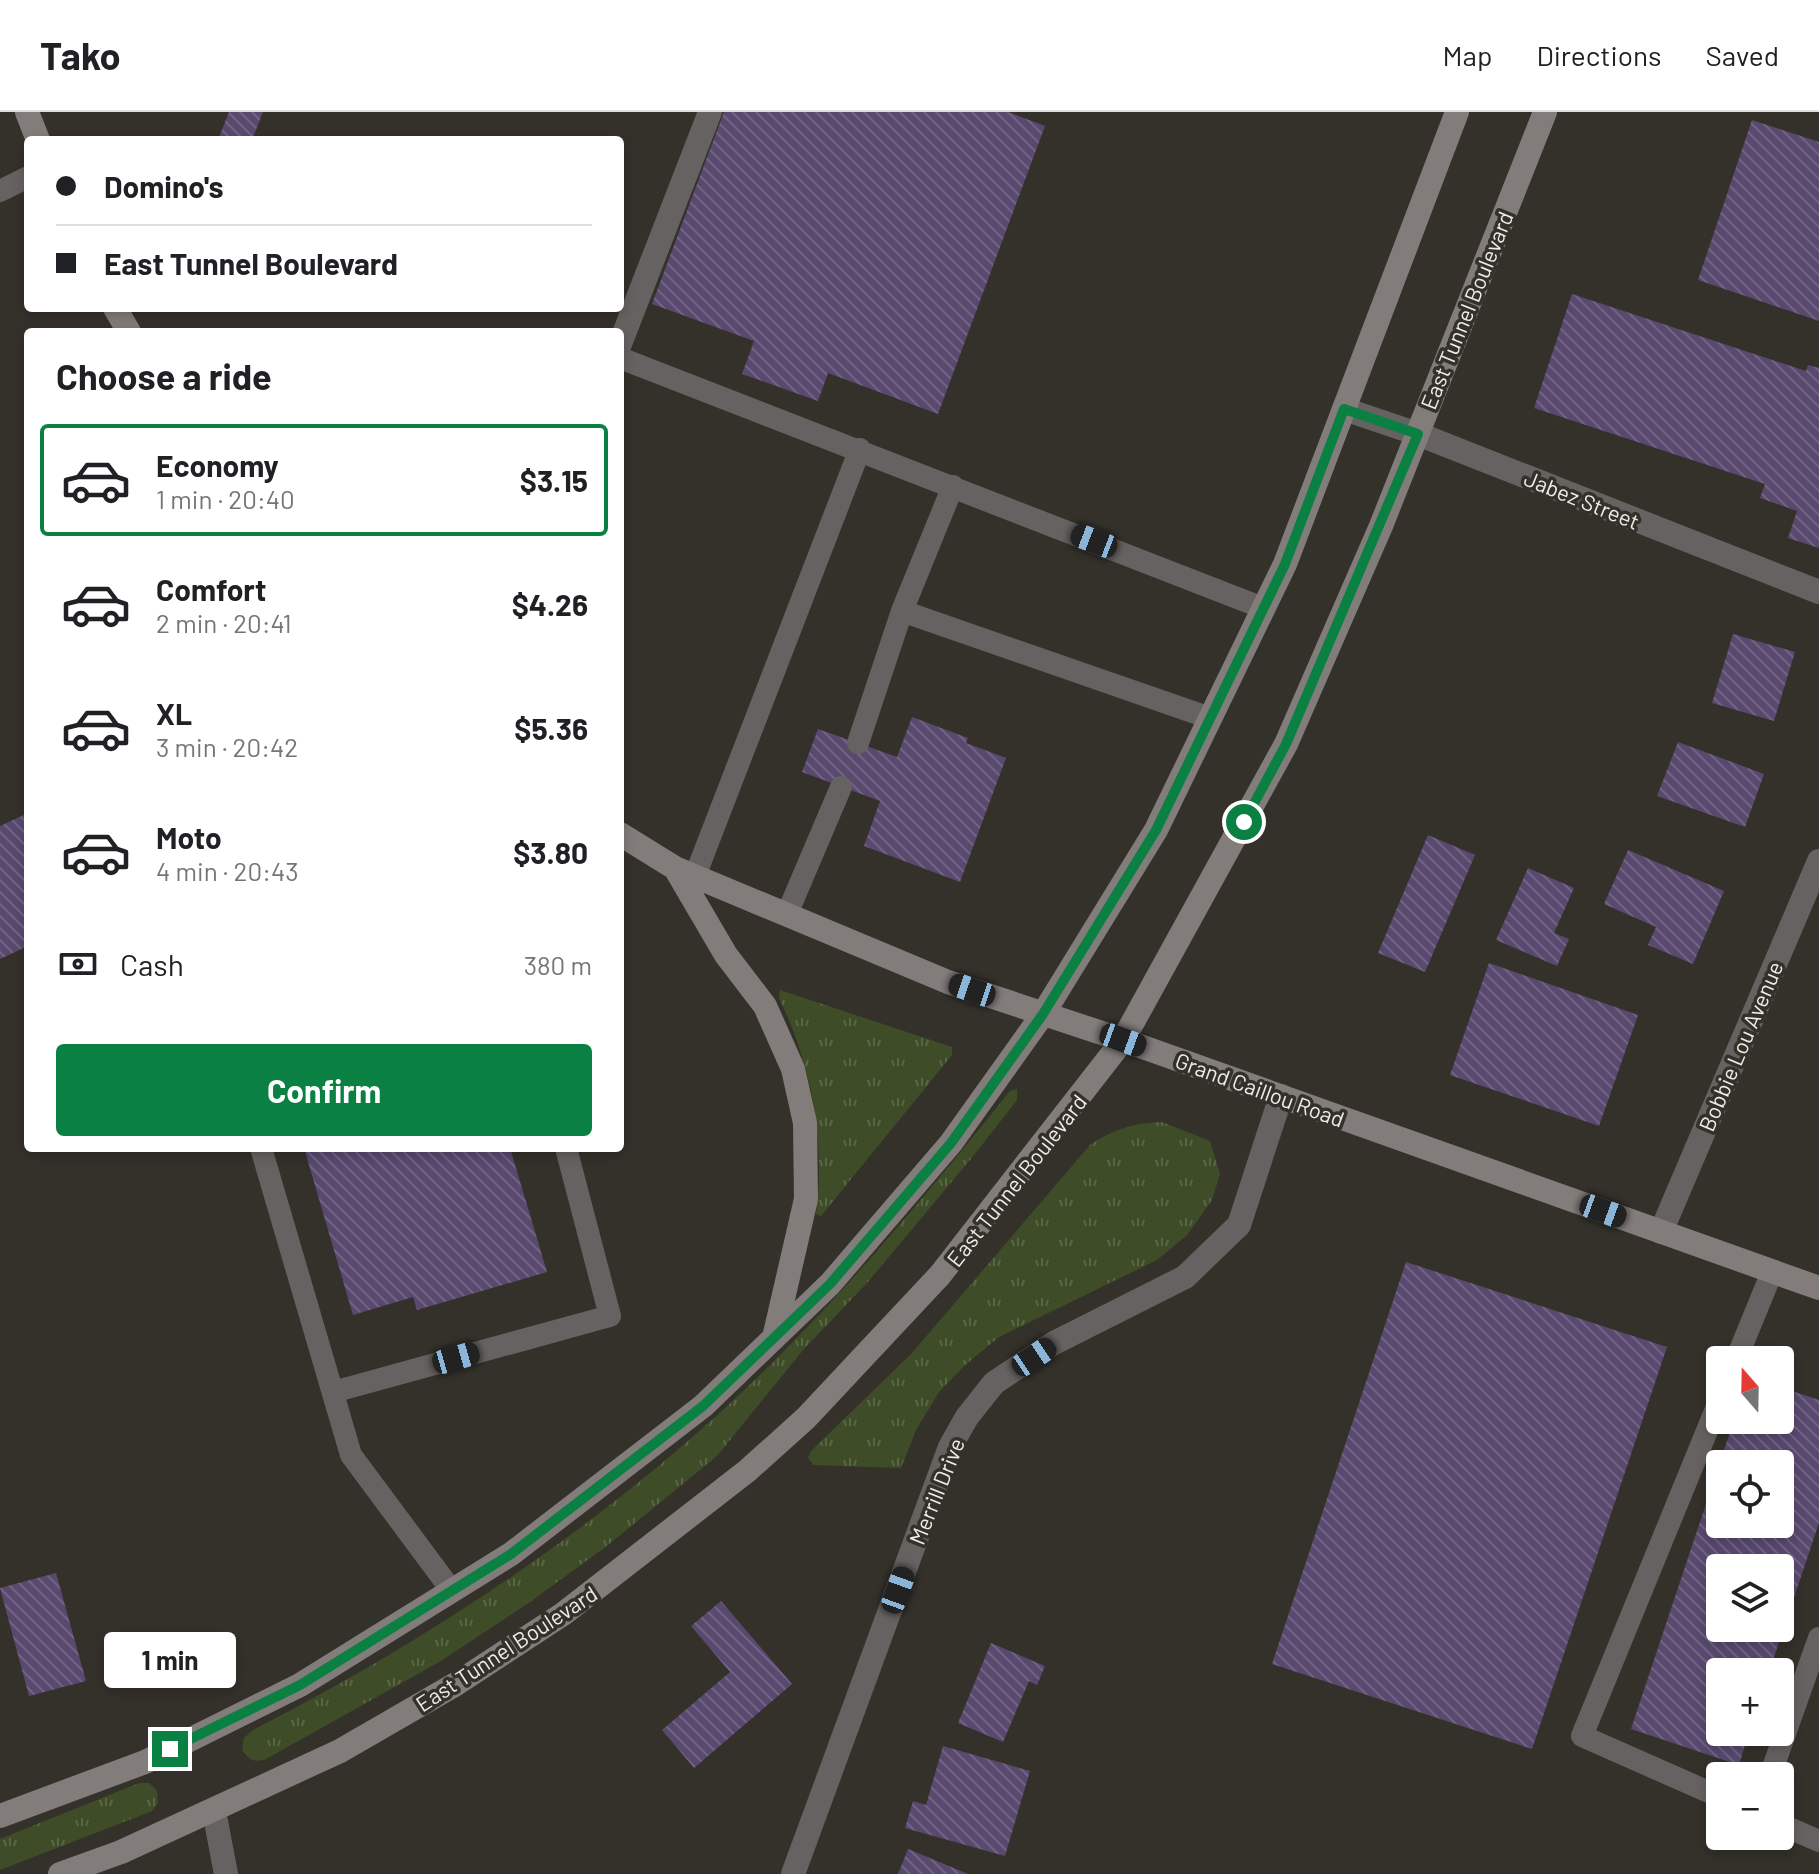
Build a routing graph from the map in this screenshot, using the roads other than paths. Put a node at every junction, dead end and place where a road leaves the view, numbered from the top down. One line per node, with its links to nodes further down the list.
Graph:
1 (27, 112): 5 (main road)
2 (710, 112): 8 (street)
3 (1457, 112): 10 (main road)
4 (1545, 112): 11 (main road, East Tunnel Boulevard)
5 (36, 136)
6 (24, 179): 7 (lane)
7 (0, 191)
8 (624, 334)
9 (624, 360): 12 (lane)
10 (1344, 409): 11 (street, Jabez Street); 15 (main road)
11 (1418, 434): 14 (street, Jabez Street); 25 (main road, East Tunnel Boulevard)
12 (860, 449): 13 (lane); 22 (lane)
13 (953, 486): 15 (lane); 16 (lane)
14 (1819, 592)
15 (1263, 608): 17 (main road)
16 (902, 611): 17 (lane); 18 (lane)
17 (1210, 718): 24 (main road)
18 (858, 743)
19 (841, 787): 23 (lane)
20 (624, 836): 22 (main road, Grand Caillou Road)
21 (1819, 861): 29 (street, Bobbie Lou Avenue)
22 (685, 872): 23 (main road, Grand Caillou Road); 32 (main road)
23 (787, 914): 24 (main road, Grand Caillou Road)
24 (1043, 1014): 25 (main road, Grand Caillou Road); 32 (main road)
25 (1123, 1040): 26 (main road, Grand Caillou Road); 40 (main road, East Tunnel Boulevard)
26 (1281, 1096): 29 (main road, Grand Caillou Road); 46 (street, Merrill Drive)
27 (262, 1152): 34 (lane)
28 (567, 1152): 34 (lane)
29 (1661, 1232): 30 (main road, Grand Caillou Road)
30 (1772, 1272): 31 (main road, Grand Caillou Road); 33 (lane)
31 (1819, 1288)
32 (774, 1338): 36 (main road)
33 (1742, 1346)
34 (333, 1392): 36 (lane)
35 (1706, 1433): 39 (lane)
36 (452, 1591): 41 (main road)
37 (1819, 1638): 38 (lane)
38 (1775, 1762)
39 (1706, 1791)
40 (214, 1811): 44 (main road, East Tunnel Boulevard); 45 (street)
41 (0, 1816)
42 (1794, 1830): 43 (lane)
43 (1819, 1841)
44 (60, 1874)
45 (226, 1874)
46 (793, 1874)

